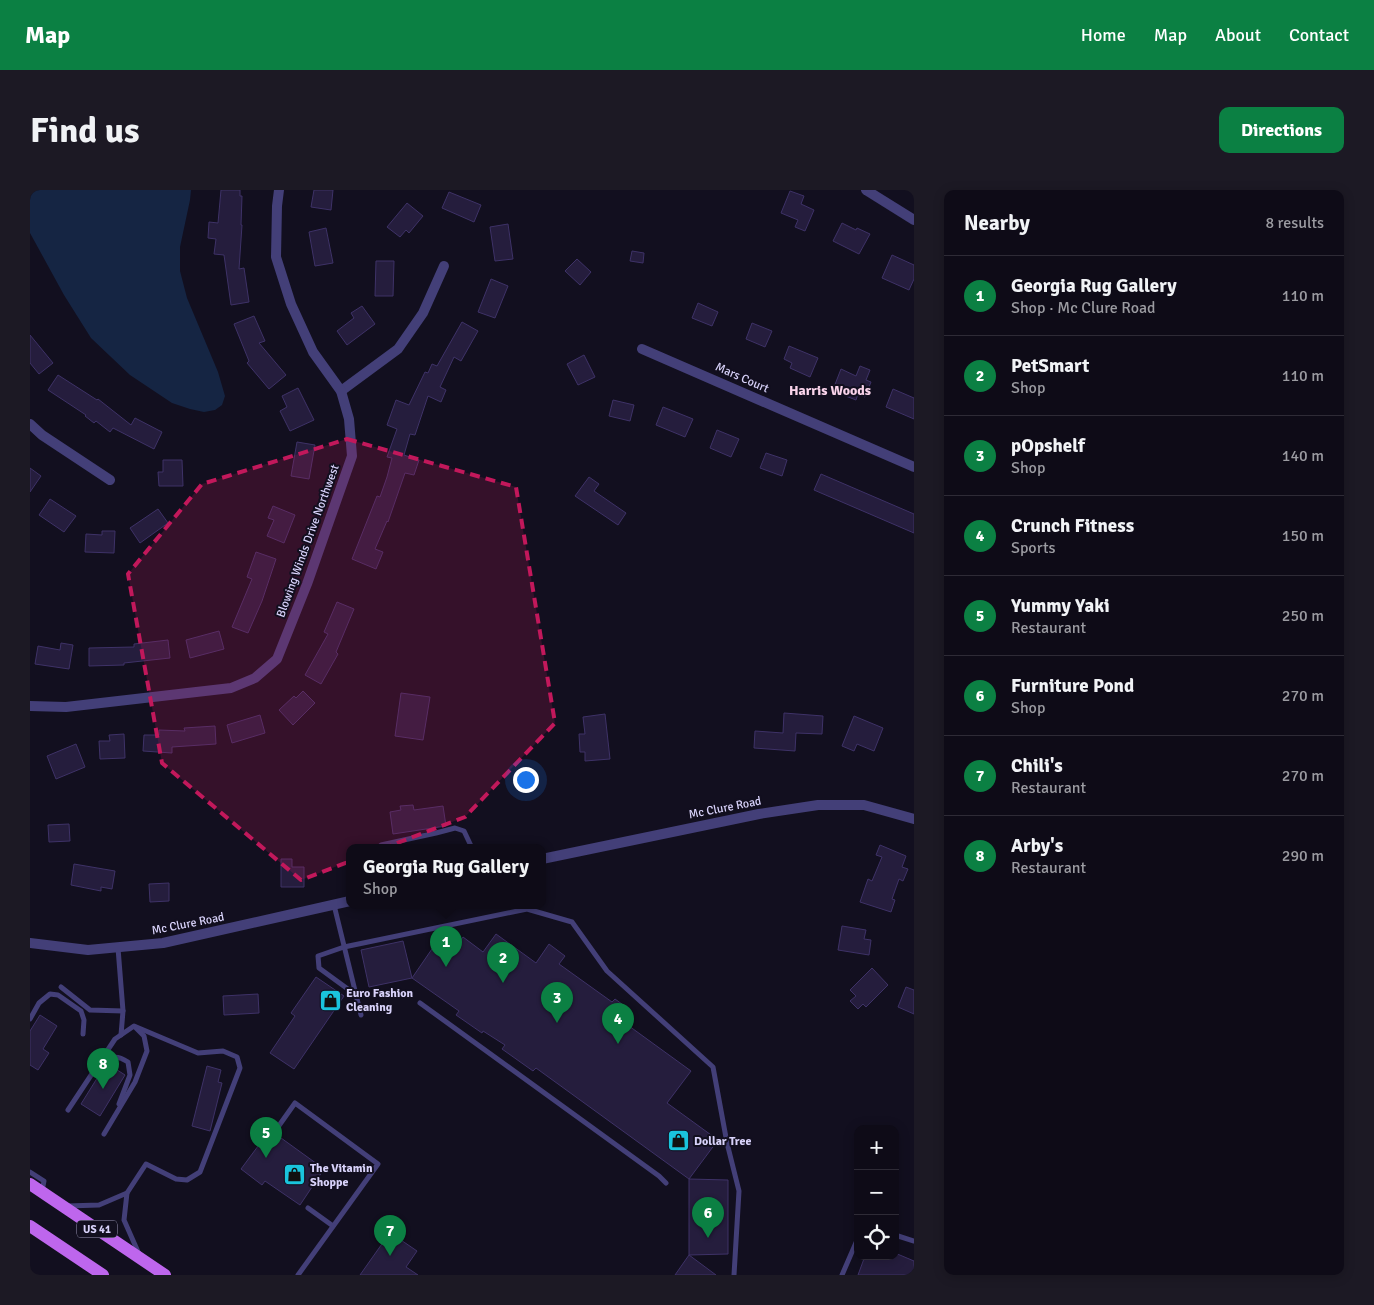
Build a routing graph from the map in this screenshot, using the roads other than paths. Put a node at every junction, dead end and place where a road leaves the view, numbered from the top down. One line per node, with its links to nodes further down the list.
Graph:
1 (279, 190): 6 (street, Blowing Winds Drive Northwest)
2 (866, 190): 3 (street)
3 (914, 220)
4 (444, 266): 6 (street)
5 (642, 348): 8 (street, Mars Court)
6 (341, 391): 10 (street, Blowing Winds Drive Northwest)
7 (30, 424): 9 (street)
8 (914, 467)
9 (110, 480)
10 (30, 706)
11 (914, 819): 14 (street, Mc Clure Road)
12 (385, 844): 13 (lane)
13 (470, 844)
14 (546, 858)
15 (346, 902): 16 (street, Mc Clure Road)
16 (334, 905): 18 (lane); 19 (street, Mc Clure Road)
17 (30, 943): 19 (street, Mc Clure Road)
18 (344, 946): 21 (lane); 21 (lane); 50 (lane)
19 (118, 947): 23 (lane)
20 (61, 987): 23 (lane)
21 (356, 995): 24 (lane)
22 (420, 1003): 36 (lane)
23 (123, 1010): 28 (lane)
24 (361, 1015)
25 (30, 1019): 27 (lane)
26 (134, 1026): 28 (lane); 31 (lane); 38 (lane)
27 (83, 1034)
28 (122, 1034): 29 (lane)
29 (98, 1065): 30 (lane); 31 (lane)
30 (68, 1110)
31 (117, 1111): 33 (lane)
32 (278, 1127): 42 (lane)
33 (104, 1134)
34 (30, 1172): 37 (lane)
35 (30, 1184): 37 (main road, US 41)
36 (666, 1184)
37 (42, 1191): 39 (main road, US 41)
38 (127, 1193): 39 (lane); 46 (lane)
39 (63, 1206): 46 (main road, US 41)
40 (308, 1208): 42 (lane)
41 (30, 1226): 47 (main road, US 41)
42 (333, 1226): 49 (lane)
43 (899, 1236): 44 (lane)
44 (914, 1240)
45 (854, 1247): 51 (lane)
46 (141, 1259): 48 (main road, US 41)
47 (103, 1275)
48 (165, 1275)
49 (298, 1275)
50 (734, 1275)
51 (842, 1275)

